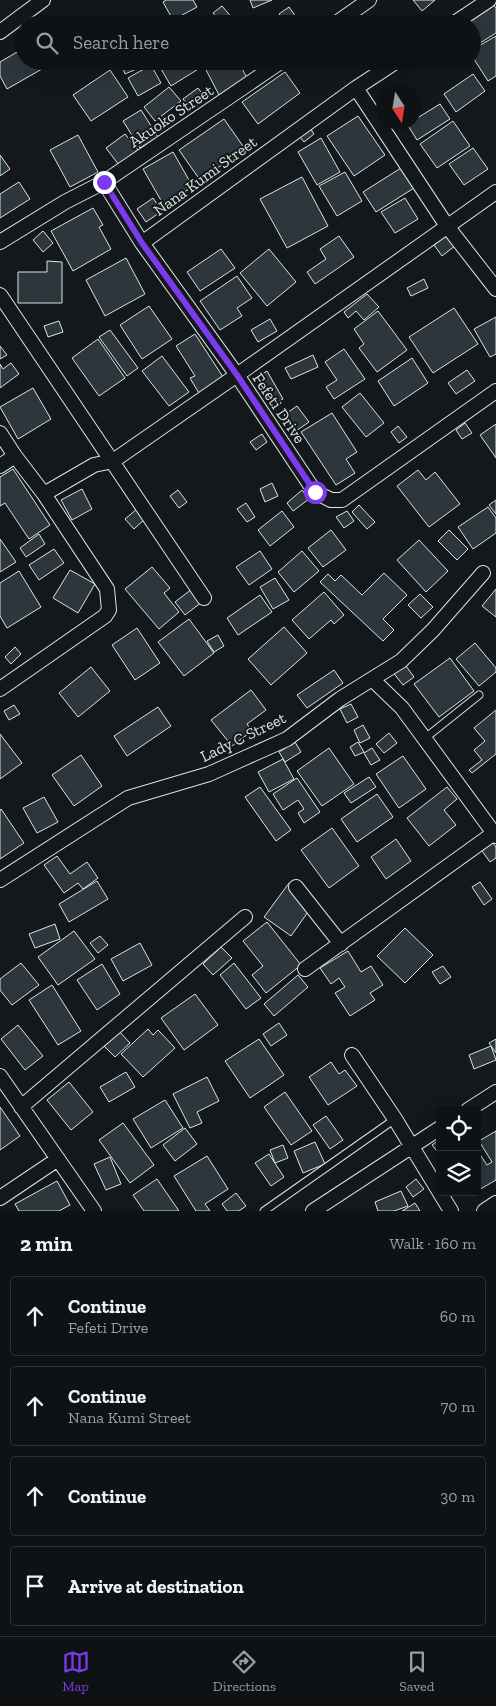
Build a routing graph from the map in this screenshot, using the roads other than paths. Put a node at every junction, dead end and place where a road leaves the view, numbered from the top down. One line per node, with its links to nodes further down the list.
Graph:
1 (43, 0): 4 (street)
2 (369, 0): 5 (street)
3 (488, 0): 6 (street)
4 (23, 15)
5 (348, 15)
6 (466, 15)
7 (15, 21): 8 (street)
8 (0, 32)
9 (269, 70): 12 (street, Akuoko Street)
10 (383, 70): 11 (street, Nana Kumi Street)
11 (356, 88): 14 (street); 16 (street, Nana Kumi Street)
12 (104, 182): 15 (street, Akuoko Street); 16 (street)
13 (496, 192): 14 (street, Fefeti Drive)
14 (447, 226): 17 (street); 19 (street, Fefeti Drive)
15 (0, 242)
16 (142, 243): 19 (street)
17 (496, 289)
18 (0, 295): 23 (street)
19 (237, 375): 20 (street, Fefeti Drive); 23 (street)
20 (496, 391)
21 (0, 433): 22 (street)
22 (15, 456): 24 (street); 25 (street)
23 (113, 461): 25 (street); 27 (street)
24 (0, 466)
25 (44, 494): 29 (street)
26 (483, 573): 28 (street, Lady C Street)
27 (204, 598)
28 (372, 679): 31 (street); 33 (street, Lady C Street)
29 (0, 689)
30 (479, 694): 31 (lane)
31 (424, 739): 32 (street)
32 (495, 834): 36 (street)
33 (0, 880)
34 (296, 887): 36 (street)
35 (245, 917): 42 (street)
36 (341, 944): 37 (street)
37 (305, 969)
38 (352, 1055): 43 (street)
39 (0, 1076): 42 (street)
40 (496, 1092): 41 (street)
41 (474, 1106)
42 (21, 1107): 46 (street)
43 (395, 1119): 45 (street); 50 (lane)
44 (436, 1131): 45 (street)
45 (412, 1146): 51 (street); 52 (street)
46 (58, 1159): 47 (street); 49 (street)
47 (0, 1198)
48 (496, 1203): 53 (street)
49 (94, 1211)
50 (264, 1211)
51 (313, 1211)
52 (450, 1211)
53 (484, 1211)

